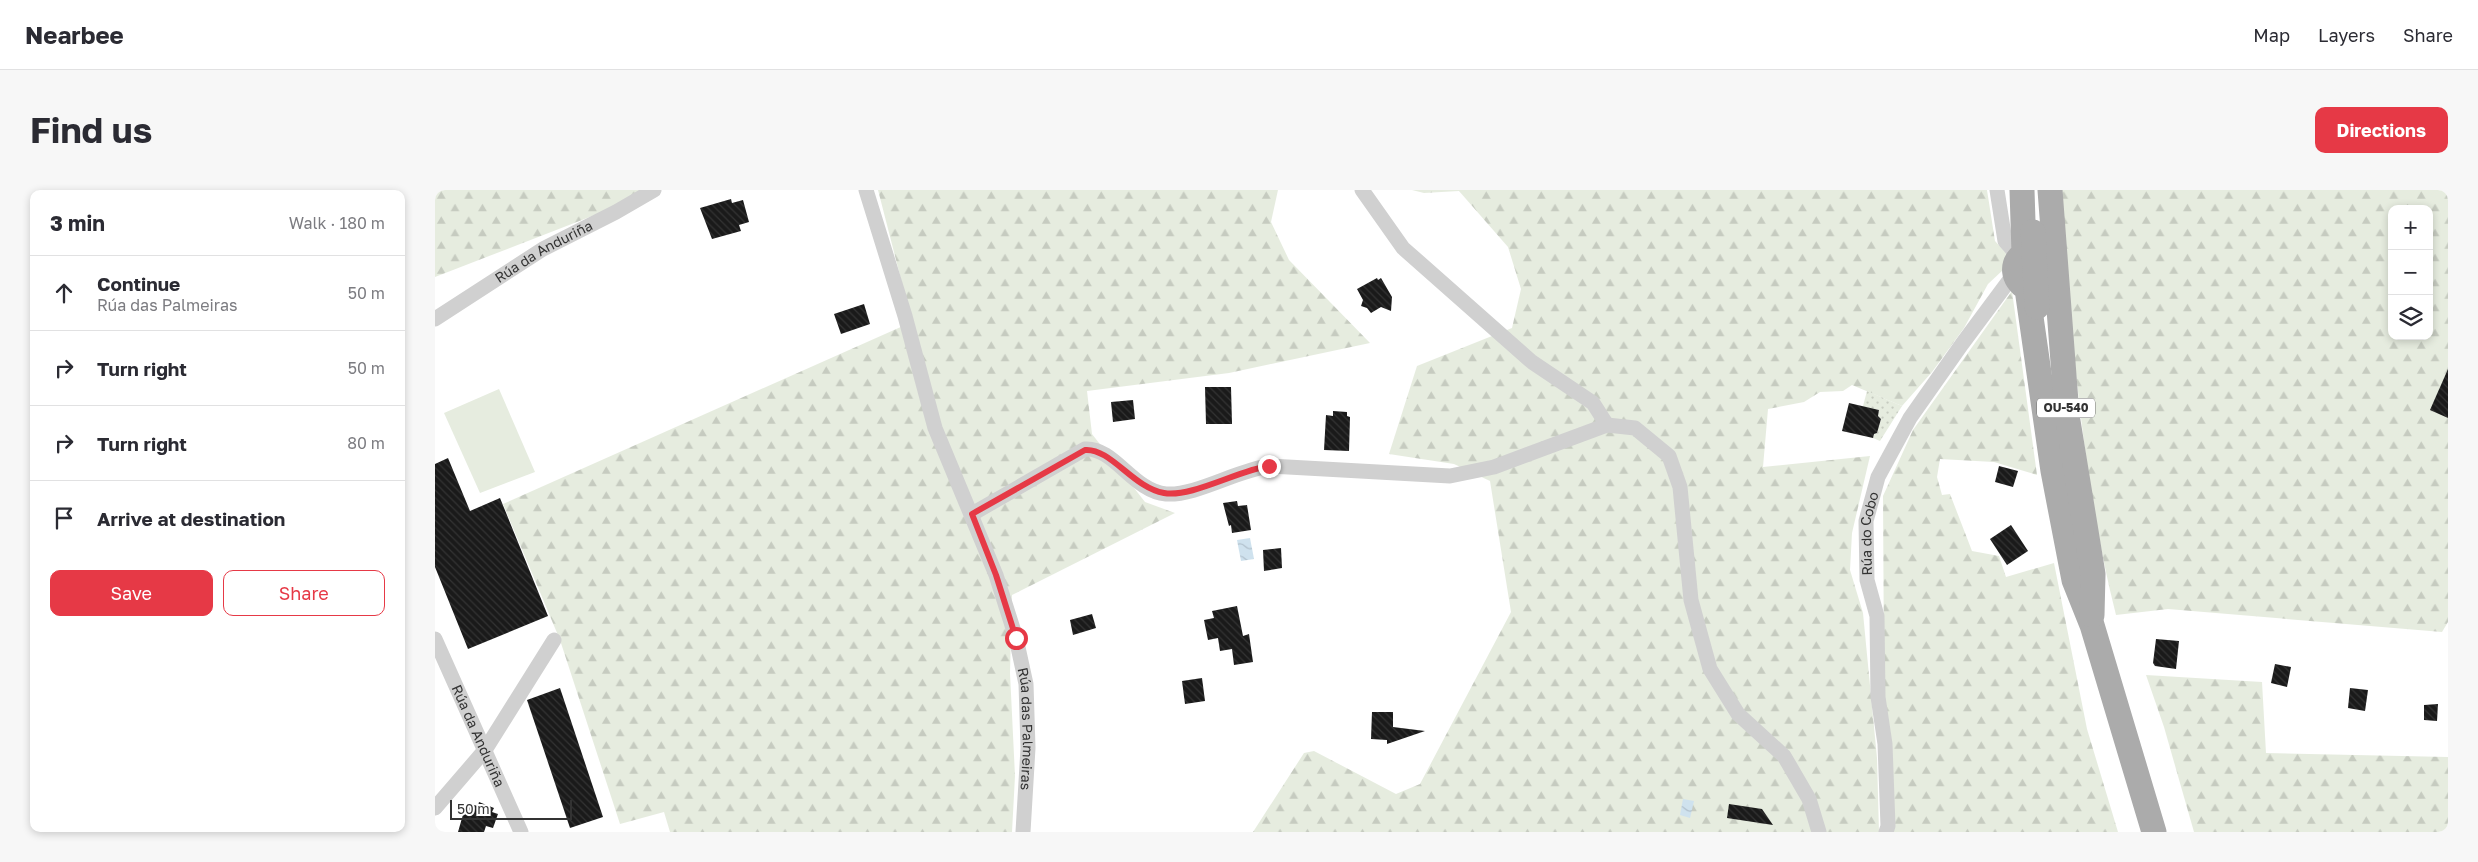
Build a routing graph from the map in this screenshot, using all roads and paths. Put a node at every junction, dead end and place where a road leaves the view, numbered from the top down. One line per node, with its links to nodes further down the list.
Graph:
1 (653, 190): 10 (street, Rúa da Anduriña)
2 (866, 190): 12 (street, Rúa das Palmeiras)
3 (1362, 190): 11 (street)
4 (1997, 190): 9 (street)
5 (2022, 190): 9 (main road)
6 (2032, 190): 9 (main road, OU-540)
7 (2040, 190): 9 (main road)
8 (2050, 190): 9 (main road, OU-540)
9 (2032, 257): 13 (main road, OU-540); 13 (main road, OU-540); 22 (street, Rúa do Cobo)
10 (435, 319)
11 (1607, 425): 12 (street); 21 (street)
12 (972, 514): 20 (street, Rúa das Palmeiras)
13 (2092, 625): 17 (main road, OU-540)
14 (435, 640): 16 (street, Rúa da Anduriña)
15 (554, 640): 16 (street)
16 (485, 750): 18 (street); 19 (street, Rúa da Anduriña)
17 (2132, 764): 23 (main road); 24 (main road, OU-540)
18 (435, 808)
19 (521, 832)
20 (1023, 832)
21 (1819, 832)
22 (1886, 832)
23 (2139, 832)
24 (2154, 832)

